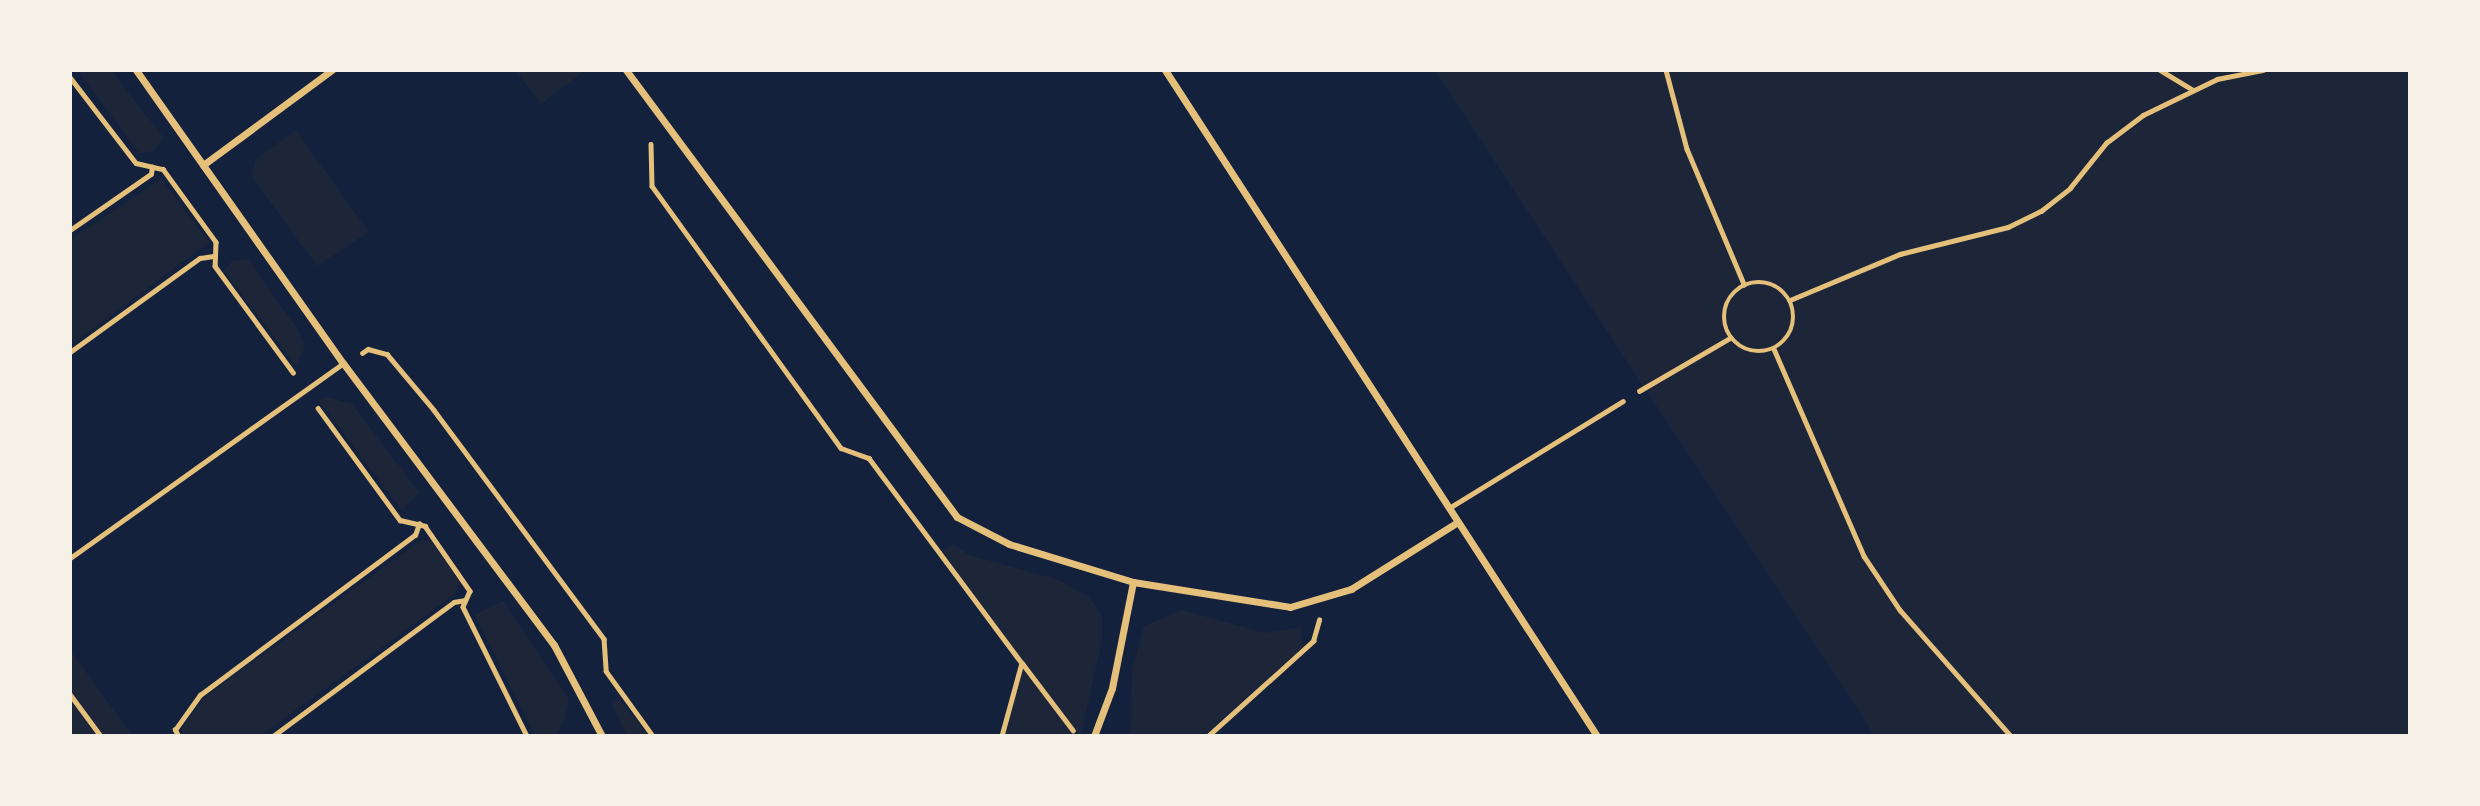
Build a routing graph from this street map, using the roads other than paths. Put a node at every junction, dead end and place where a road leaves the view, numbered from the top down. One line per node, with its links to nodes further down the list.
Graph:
1 (136, 70): 5 (street)
2 (332, 70): 5 (street)
3 (626, 70): 11 (street)
4 (1165, 70): 8 (street)
5 (203, 165): 6 (street)
6 (343, 363): 10 (lane); 12 (street)
7 (1623, 401): 8 (lane)
8 (1449, 508): 9 (street)
9 (1458, 522): 11 (street); 14 (street)
10 (70, 558)
11 (1133, 582): 13 (street)
12 (602, 736)
13 (1094, 736)
14 (1597, 736)

